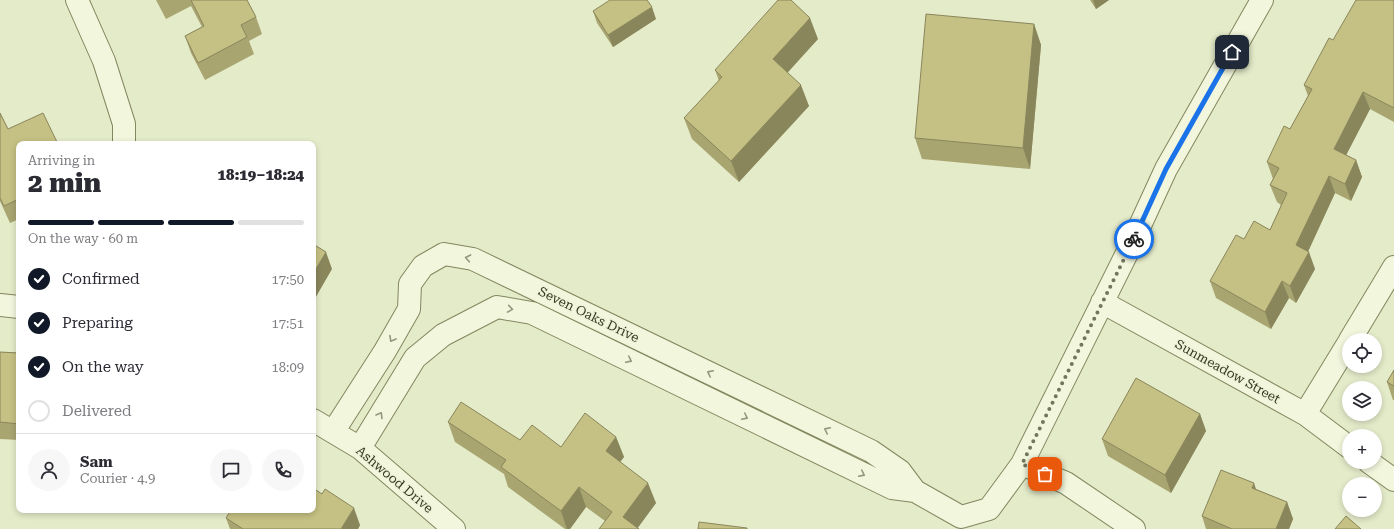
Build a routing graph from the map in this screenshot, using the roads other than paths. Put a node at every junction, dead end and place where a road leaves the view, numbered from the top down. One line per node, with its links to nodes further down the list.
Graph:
1 (77, 0): 3 (street)
2 (1262, 0): 5 (street)
3 (124, 141)
4 (1394, 267): 8 (street)
5 (1102, 302): 10 (street, Sunmeadow Street); 15 (street)
6 (0, 306): 7 (street)
7 (16, 308)
8 (1355, 333)
9 (1342, 354): 10 (street)
10 (1305, 414): 13 (street, Sunmeadow Street)
11 (316, 422): 12 (street, Ashwood Drive)
12 (333, 432): 14 (street, Ashwood Drive); 18 (street, Seven Oaks Drive, one-way to 12)
13 (1342, 442)
14 (360, 448): 18 (street, Seven Oaks Drive, one-way to 18); 19 (street, Ashwood Drive)
15 (1022, 464): 18 (street, Seven Oaks Drive); 20 (street)
16 (1379, 469): 17 (street)
17 (1394, 480)
18 (915, 491)
19 (454, 529)
20 (1134, 529)

